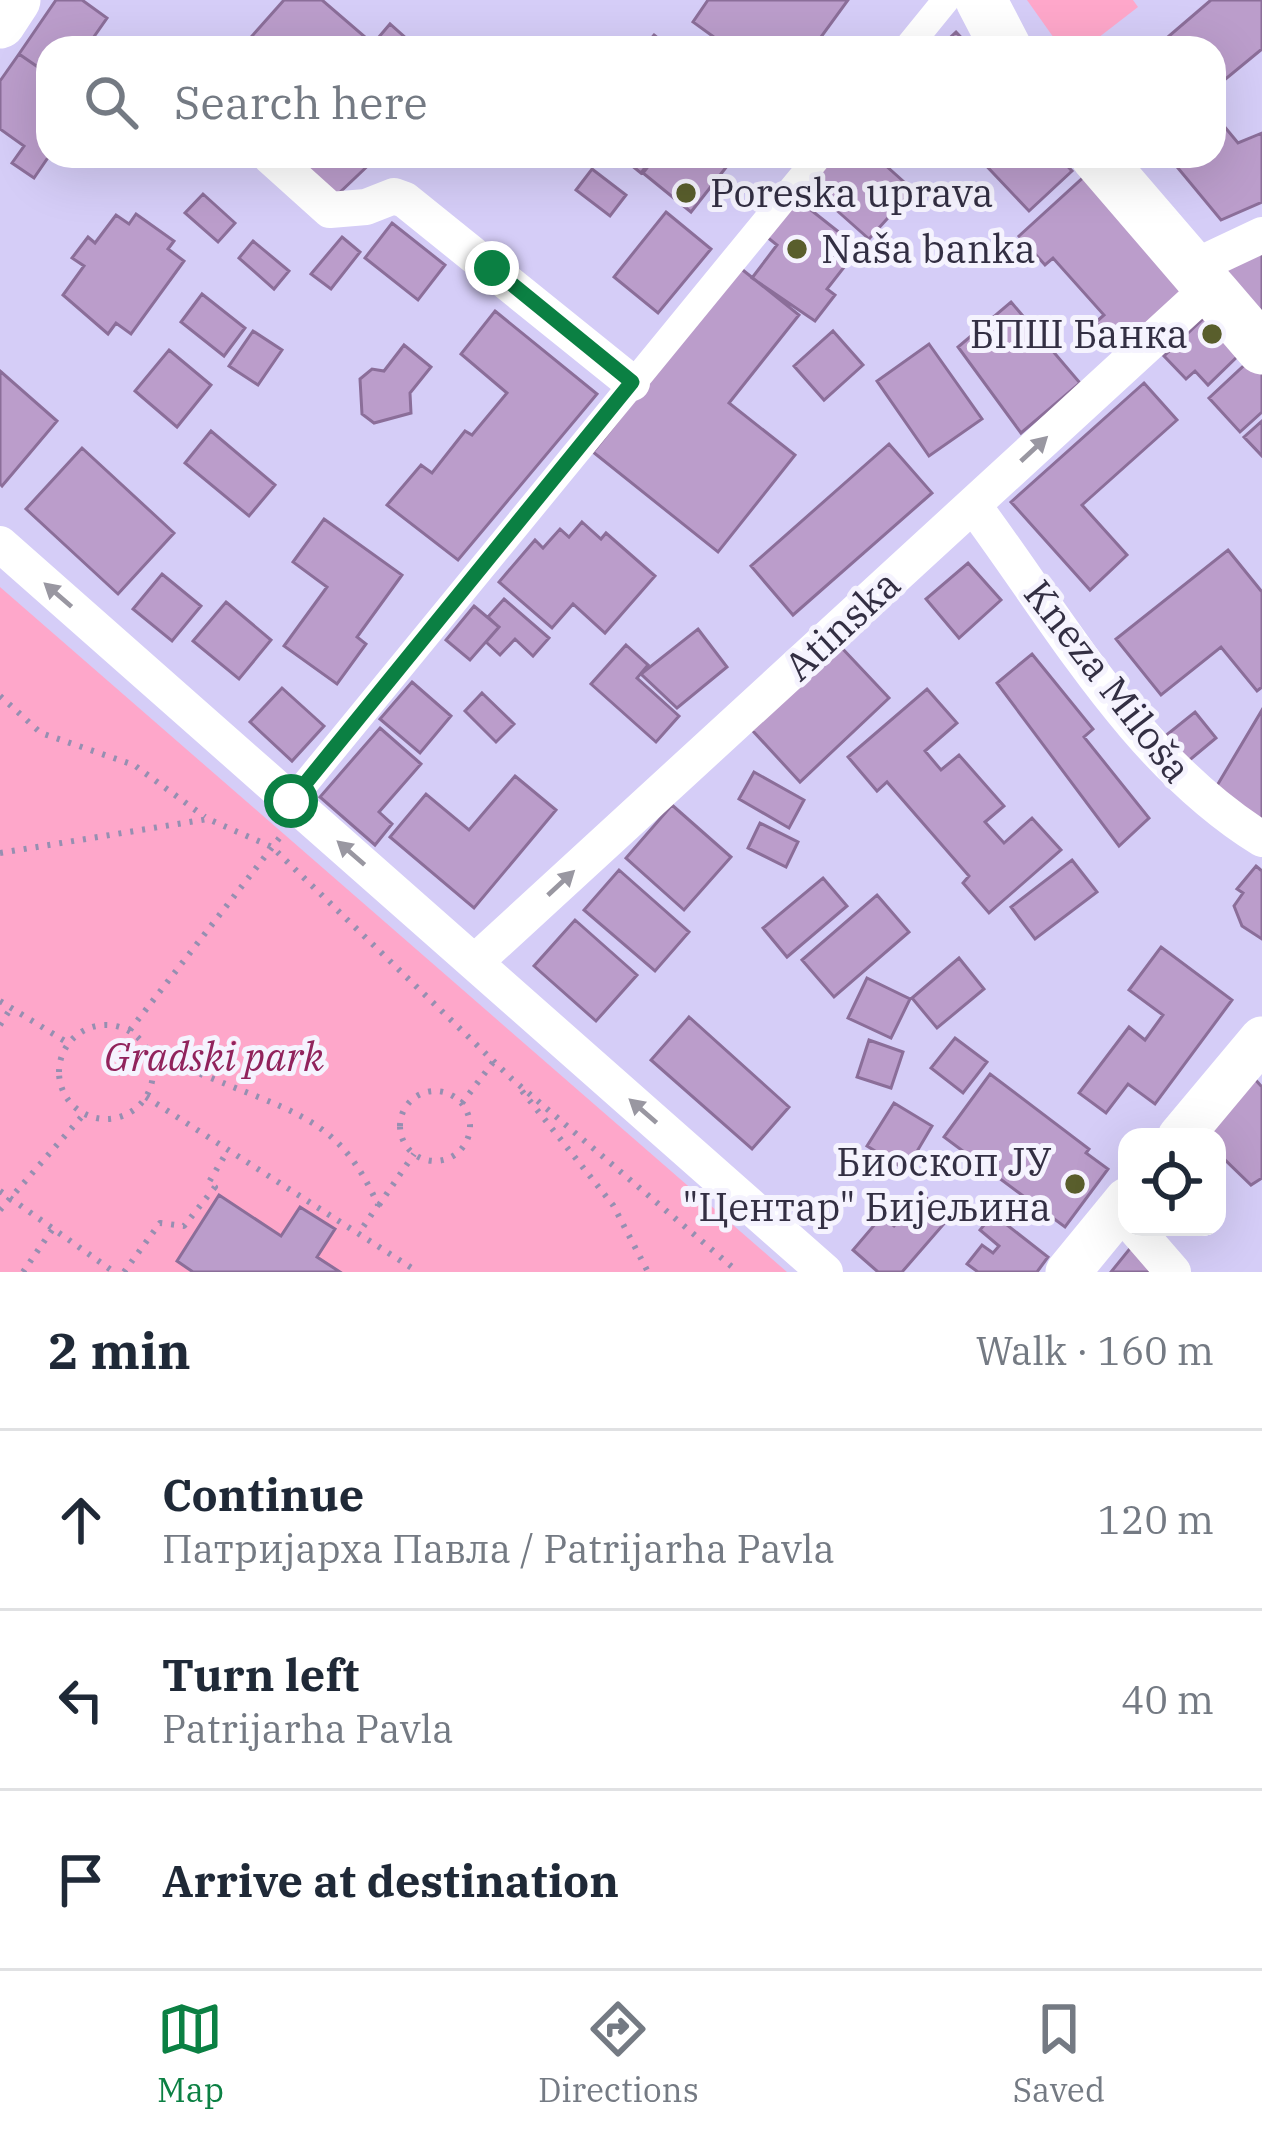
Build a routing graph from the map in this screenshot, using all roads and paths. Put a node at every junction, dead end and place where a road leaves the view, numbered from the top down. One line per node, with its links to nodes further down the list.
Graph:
1 (15, 0): 4 (main road)
2 (946, 0): 5 (street)
3 (981, 0): 6 (main road)
4 (0, 23)
5 (917, 36)
6 (1000, 36)
7 (282, 168): 13 (street)
8 (809, 168): 13 (street)
9 (1106, 168): 11 (main road)
10 (1262, 235): 11 (street, Atinska)
11 (1201, 278): 12 (main road); 14 (street, Atinska, one-way to 11)
12 (1262, 349)
13 (632, 382): 17 (street)
14 (973, 505): 19 (street, Kneza Miloša); 22 (street, Atinska, one-way to 14)
15 (0, 544): 17 (street, one-way to 15)
16 (0, 696): 18 (path)
17 (296, 806): 20 (path); 22 (street, one-way to 17)
18 (208, 819): 20 (path); 21 (path)
19 (1262, 839)
20 (272, 848): 26 (path); 29 (path)
21 (0, 854)
22 (475, 962): 52 (street, one-way to 22)
23 (0, 1001): 24 (path)
24 (11, 1008): 25 (path); 28 (path)
25 (0, 1025)
26 (129, 1030): 28 (path); 30 (path)
27 (1261, 1042): 35 (street)
28 (69, 1043): 34 (path)
29 (494, 1061): 31 (path); 33 (path)
30 (153, 1068): 32 (path); 40 (path)
31 (512, 1079): 50 (path); 51 (path)
32 (146, 1097): 34 (path); 36 (path)
33 (461, 1102): 37 (path); 37 (path)
34 (84, 1114): 39 (path)
35 (1188, 1128)
36 (228, 1150): 44 (path); 48 (path)
37 (414, 1154): 40 (path)
38 (0, 1191): 39 (path)
39 (10, 1198): 41 (path); 43 (path)
40 (378, 1205): 44 (path)
41 (0, 1210)
42 (1118, 1223): 53 (street)
43 (52, 1230): 46 (path); 47 (path)
44 (359, 1233): 49 (path)
45 (1144, 1236): 54 (street)
46 (23, 1272)
47 (114, 1272)
48 (124, 1272)
49 (418, 1272)
50 (648, 1272)
51 (738, 1272)
52 (825, 1272)
53 (1068, 1272)
54 (1173, 1272)

